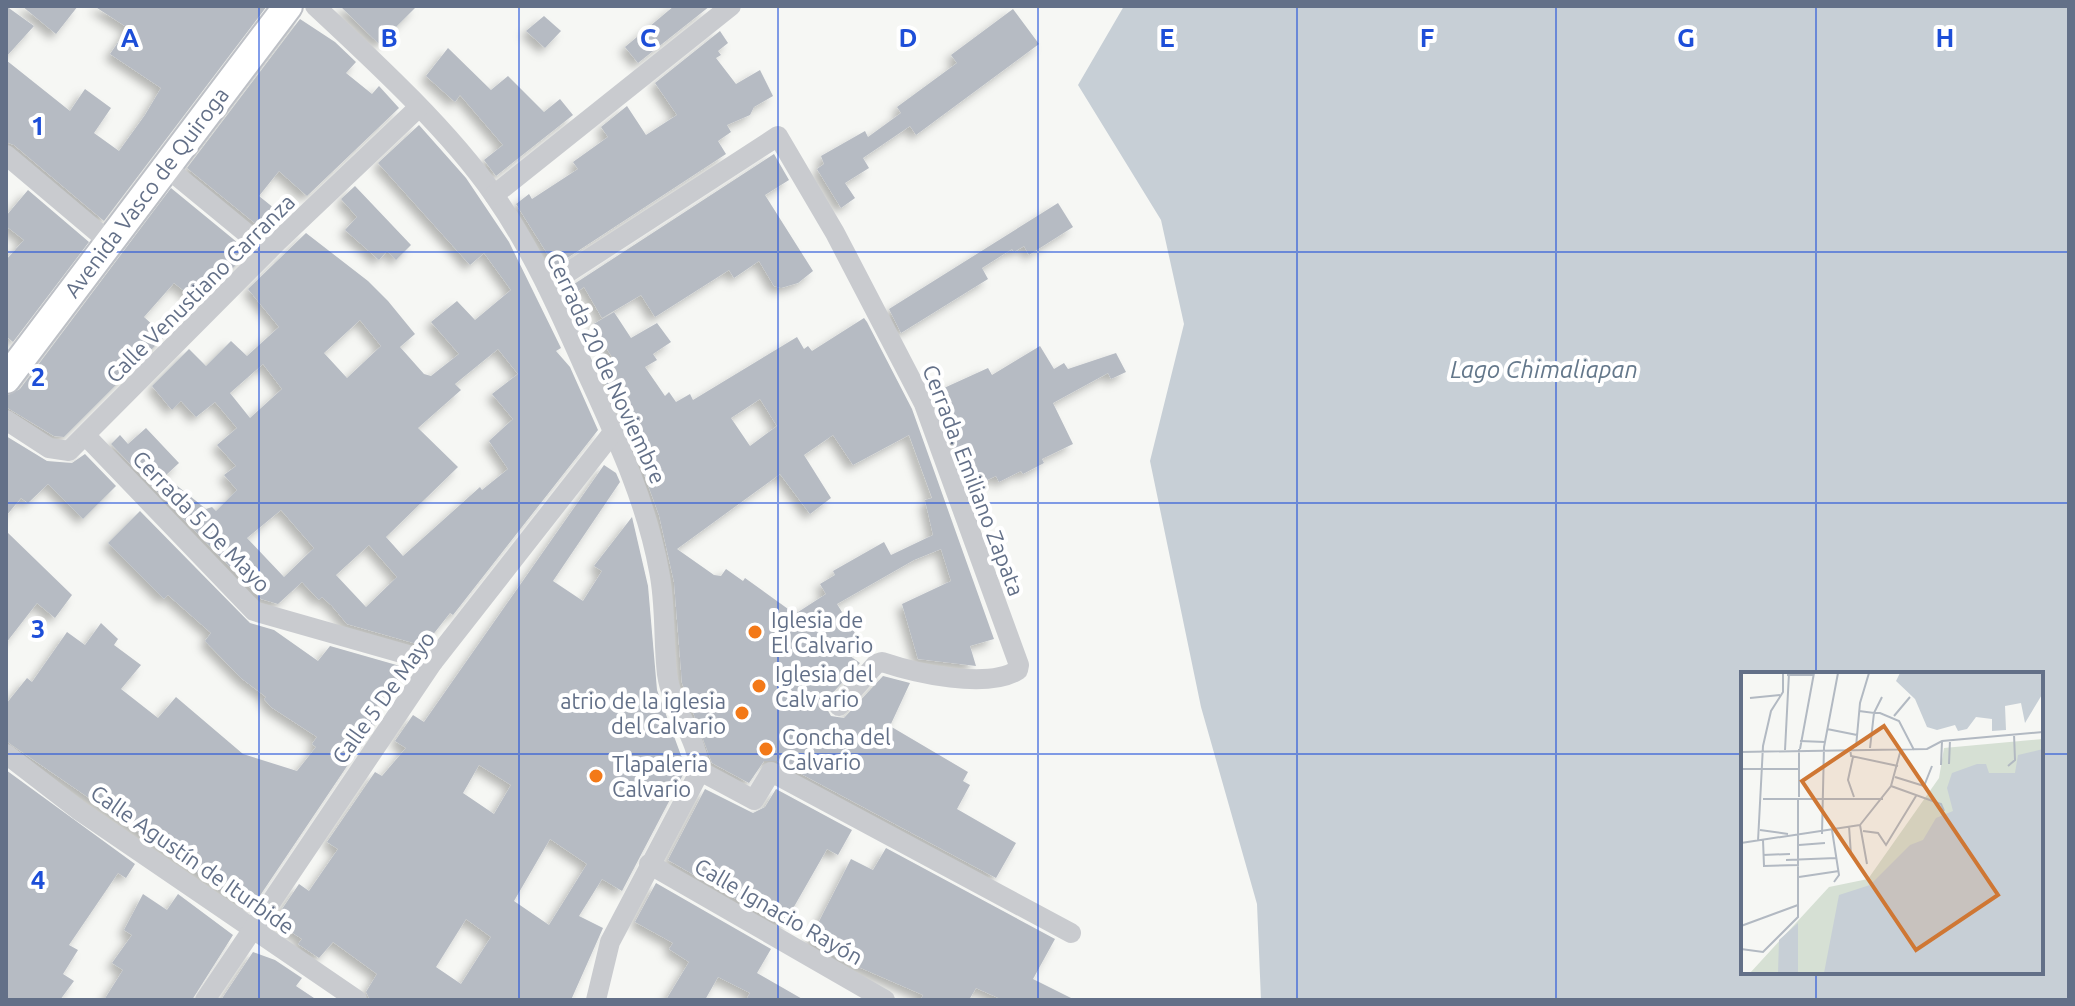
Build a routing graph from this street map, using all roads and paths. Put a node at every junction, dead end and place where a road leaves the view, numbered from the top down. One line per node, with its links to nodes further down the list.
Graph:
1 (288, 6): 6 (street, Avenida Vasco de Quiroga)
2 (315, 6): 4 (street, Cerrada 20 de Noviembre)
3 (731, 6): 7 (street)
4 (417, 109): 7 (street, Cerrada 20 de Noviembre); 9 (street, Calle Venustiano Carranza)
5 (6, 155): 8 (street)
6 (166, 167): 8 (street, Avenida Vasco de Quiroga); 9 (street)
7 (494, 195): 10 (street, Cerrada 20 de Noviembre)
8 (108, 241): 11 (street, Avenida Vasco de Quiroga)
9 (268, 251): 14 (street, Calle Venustiano Carranza)
10 (547, 286): 13 (street, Cerrada 20 de Noviembre); 16 (street, Cerrada. Emiliano Zapata)
11 (11, 362)
12 (6, 420): 14 (street, Calle Venustiano Carranza)
13 (614, 431): 15 (street, Calle 5 De Mayo); 18 (street, Cerrada 20 de Noviembre)
14 (86, 436): 15 (street, Cerrada 5 De Mayo)
15 (433, 662): 20 (street, Calle 5 De Mayo)
16 (839, 706)
17 (6, 754): 20 (street, Calle Agustín de Iturbide)
18 (700, 771): 19 (street); 21 (street)
19 (649, 864): 24 (street); 25 (street, Calle Ignacio Rayón)
20 (251, 928): 22 (street, Calle 5 De Mayo); 23 (street, Calle Agustín de Iturbide)
21 (1071, 933)
22 (205, 1000)
23 (357, 1000)
24 (596, 1000)
25 (885, 1000)

